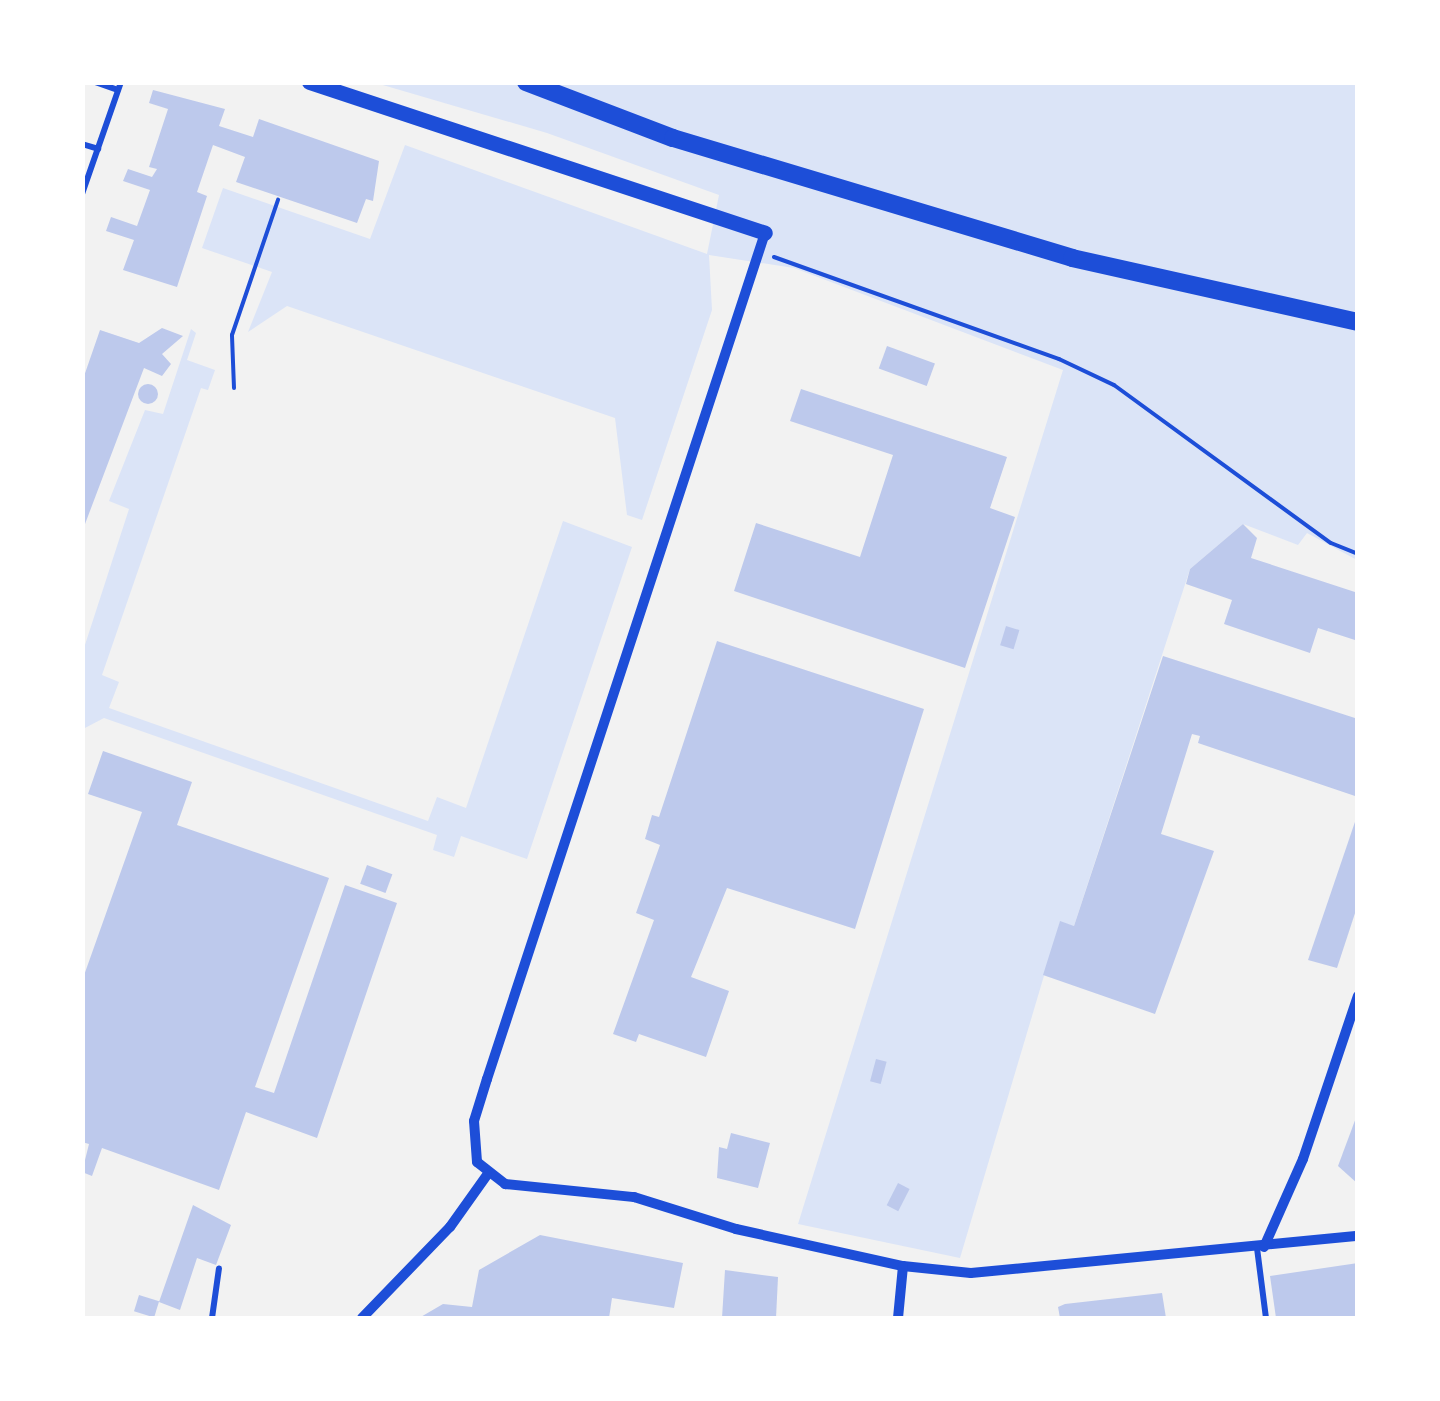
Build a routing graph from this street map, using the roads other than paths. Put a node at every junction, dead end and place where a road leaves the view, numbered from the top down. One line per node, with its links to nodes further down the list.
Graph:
1 (95, 82): 4 (lane)
2 (309, 82): 8 (street)
3 (526, 82): 9 (main road)
4 (119, 86): 6 (lane)
5 (82, 144): 6 (lane)
6 (98, 149): 7 (lane)
7 (82, 194)
8 (765, 233): 11 (street)
9 (1358, 322)
10 (1358, 996): 13 (street)
11 (487, 1175): 14 (street); 17 (street)
12 (1358, 1236): 13 (street)
13 (1261, 1248): 14 (street); 19 (lane)
14 (903, 1266): 18 (street)
15 (219, 1268): 16 (lane)
16 (212, 1318)
17 (362, 1318)
18 (898, 1318)
19 (1266, 1318)

